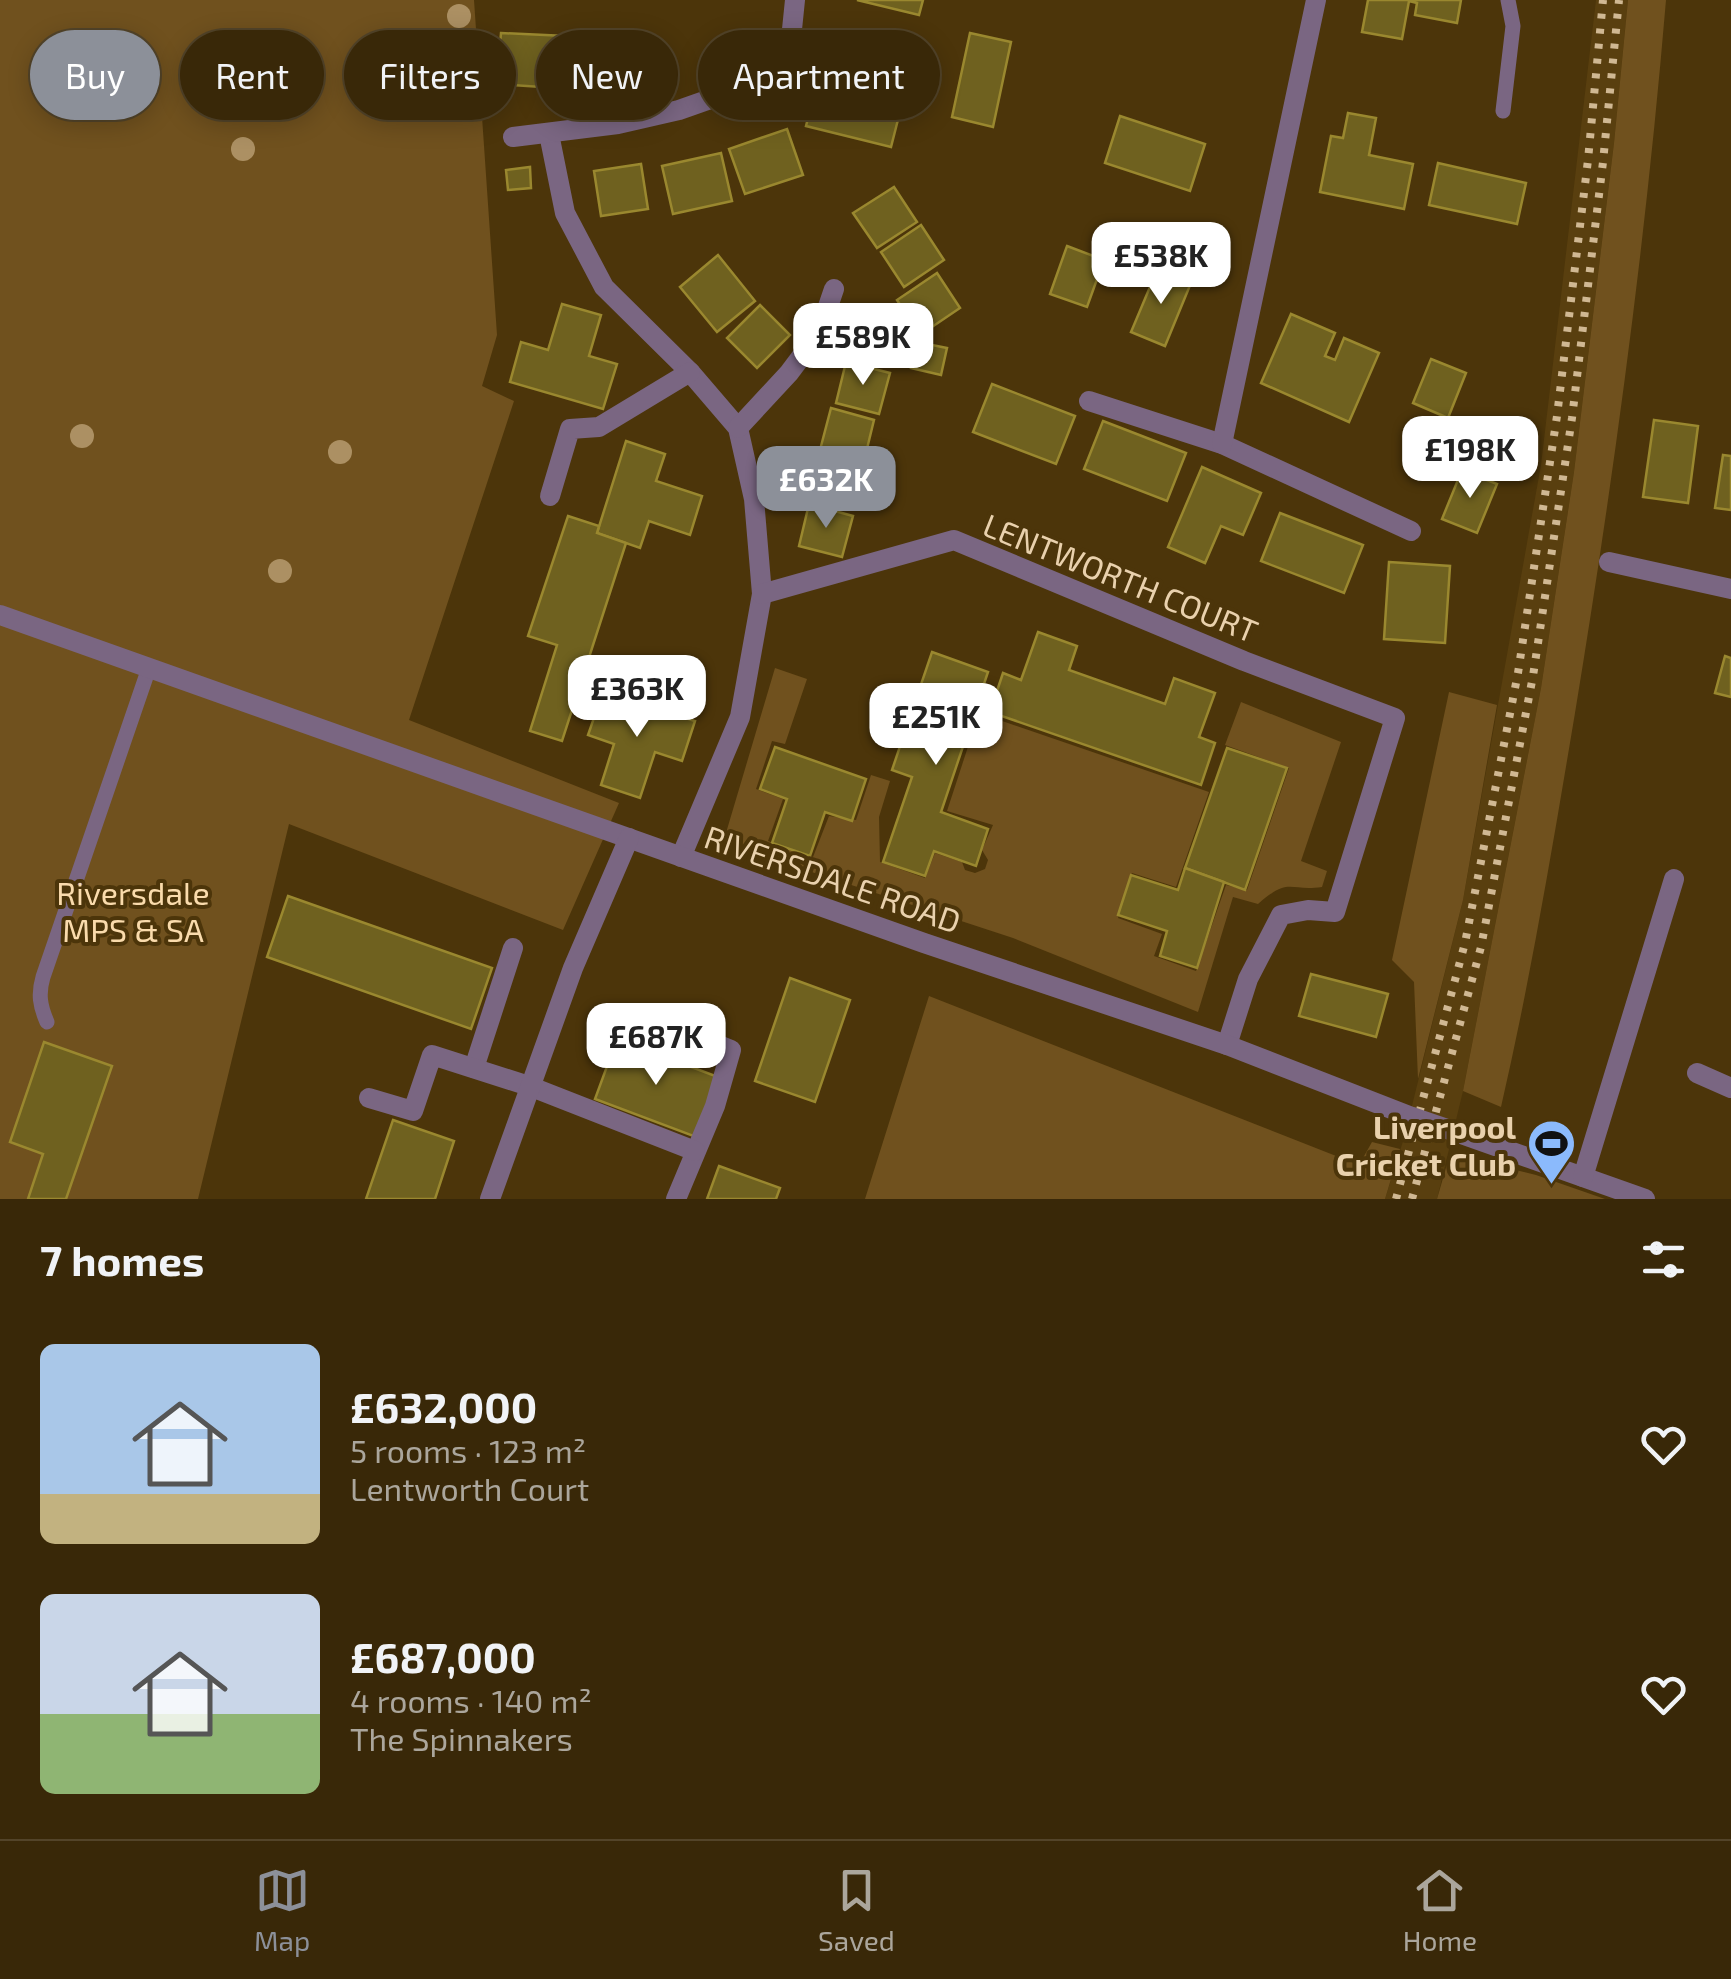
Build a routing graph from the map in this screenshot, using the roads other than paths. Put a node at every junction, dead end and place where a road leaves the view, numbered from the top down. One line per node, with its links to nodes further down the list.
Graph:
1 (794, 0): 4 (street)
2 (1316, 0): 13 (street)
3 (1508, 0): 6 (lane)
4 (792, 30)
5 (698, 104): 7 (street)
6 (1502, 111)
7 (549, 134): 8 (street); 10 (street)
8 (513, 138)
9 (834, 290): 12 (street)
10 (690, 372): 12 (street); 14 (street)
11 (1089, 400): 13 (street)
12 (738, 428): 18 (street)
13 (1222, 444): 15 (street)
14 (550, 496)
15 (1410, 531)
16 (1609, 562): 17 (street)
17 (1731, 589)
18 (762, 594): 22 (street); 27 (street, LENTWORTH COURT)
19 (0, 615): 20 (street, RIVERSDALE ROAD)
20 (150, 668): 21 (street, RIVERSDALE ROAD); 26 (lane)
21 (629, 838): 22 (street, RIVERSDALE ROAD); 30 (street)
22 (681, 856): 27 (street, RIVERSDALE ROAD)
23 (1674, 879): 34 (street)
24 (513, 948): 28 (street)
25 (647, 1016): 33 (street)
26 (47, 1022)
27 (1227, 1045): 34 (street, RIVERSDALE ROAD, bridge)
28 (474, 1068): 30 (street); 32 (street)
29 (1697, 1073): 31 (street)
30 (529, 1086): 33 (street); 35 (street)
31 (1731, 1088)
32 (370, 1098)
33 (695, 1151): 36 (street)
34 (1583, 1177): 37 (street, RIVERSDALE ROAD)
35 (490, 1199)
36 (676, 1199)
37 (1645, 1199)

